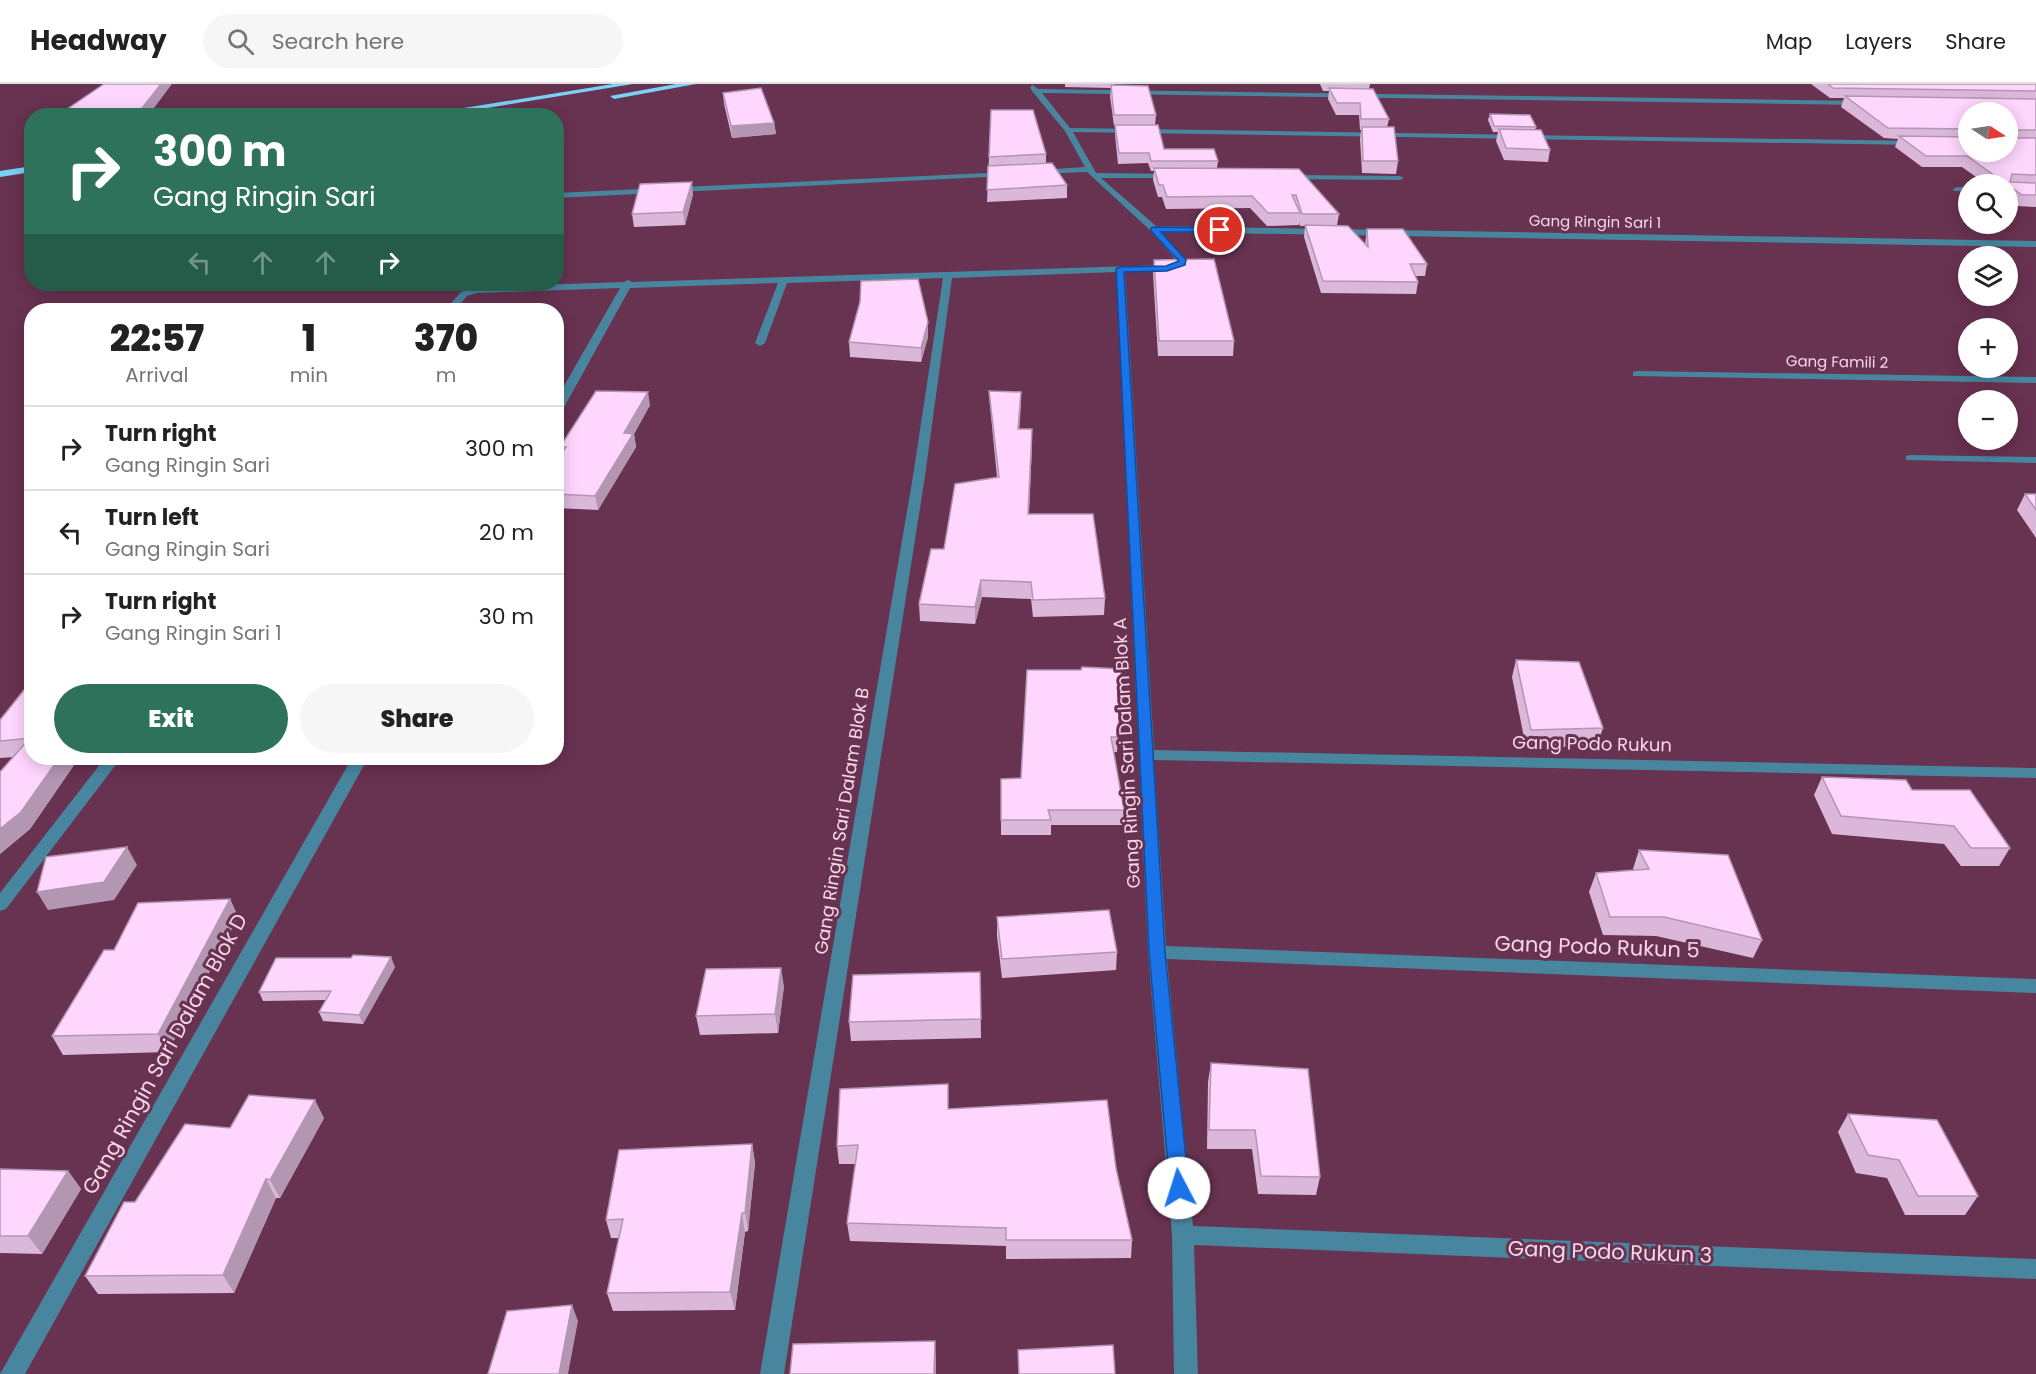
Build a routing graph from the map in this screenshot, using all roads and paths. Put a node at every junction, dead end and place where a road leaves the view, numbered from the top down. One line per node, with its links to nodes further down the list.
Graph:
1 (629, 84): 6 (highway)
2 (692, 84): 4 (highway)
3 (1038, 89): 5 (street); 7 (street)
4 (593, 100)
5 (1874, 103)
6 (471, 108)
7 (1068, 130): 8 (street); 12 (street)
8 (1922, 143)
9 (24, 170): 13 (highway)
10 (1032, 172): 12 (street)
11 (1020, 173): 19 (street)
12 (1094, 173): 14 (street); 20 (street)
13 (0, 174)
14 (1185, 176)
15 (1279, 177): 16 (street)
16 (1400, 178)
17 (24, 180): 18 (highway)
18 (0, 183)
19 (564, 196)
20 (1154, 229): 21 (street, Gang Ringin Sari 1); 22 (street)
21 (2036, 244)
22 (1120, 269): 23 (street); 35 (street, Gang Ringin Sari Dalam Blok A)
23 (948, 274): 24 (street); 45 (street, Gang Ringin Sari Dalam Blok B)
24 (784, 279): 25 (street); 29 (street)
25 (628, 283): 26 (street); 32 (street)
26 (564, 286)
27 (474, 291): 28 (street)
28 (456, 303)
29 (760, 343)
30 (1637, 374): 31 (street, Gang Famili 2)
31 (2036, 380)
32 (564, 397)
33 (1910, 458): 34 (street)
34 (2036, 460)
35 (1147, 754): 38 (street, Gang Podo Rukun); 40 (street, Gang Ringin Sari Dalam Blok A)
36 (108, 765): 39 (street)
37 (356, 765): 44 (street, Gang Ringin Sari Dalam Blok D)
38 (2036, 773)
39 (0, 905)
40 (1157, 952): 41 (street, Gang Podo Rukun 5); 42 (street, Gang Ringin Sari Dalam Blok A)
41 (2036, 986)
42 (1184, 1235): 43 (street, Gang Podo Rukun 3); 46 (street, Gang Ringin Sari Dalam Blok A)
43 (2036, 1269)
44 (12, 1374)
45 (772, 1374)
46 (1186, 1374)

